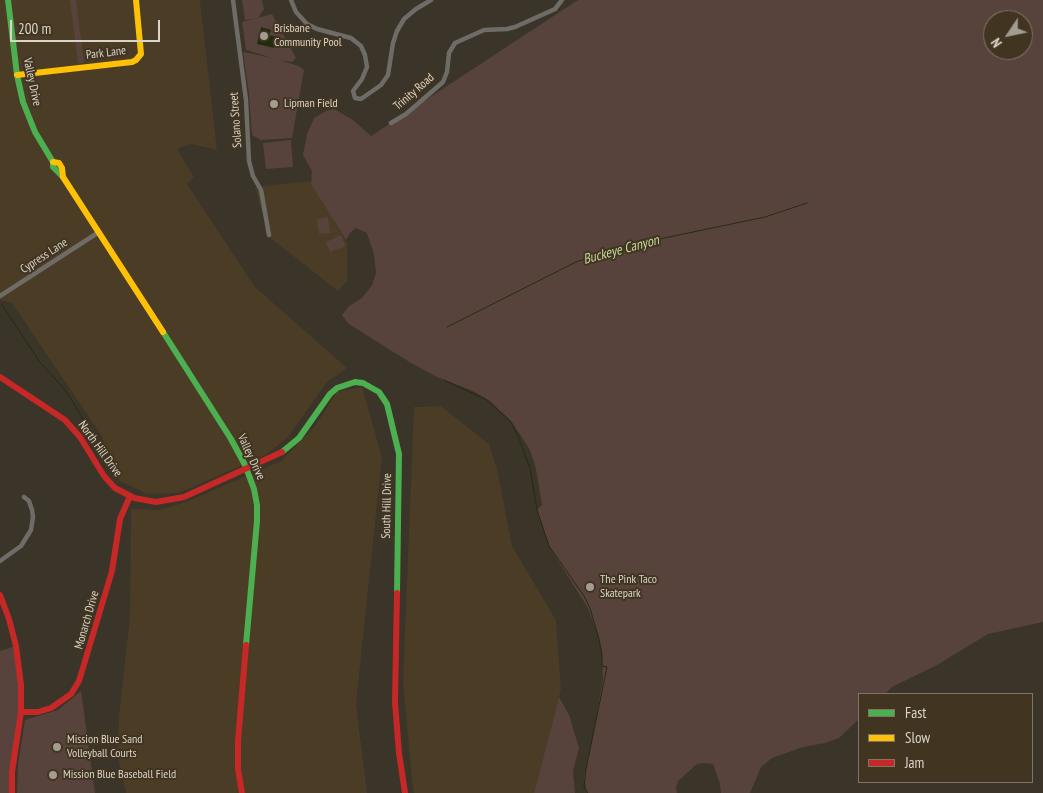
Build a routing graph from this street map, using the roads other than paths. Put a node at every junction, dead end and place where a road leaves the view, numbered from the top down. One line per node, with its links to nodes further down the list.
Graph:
1 (8, 0): 7 (street, Valley Drive)
2 (136, 0): 7 (street, Park Lane)
3 (233, 0): 10 (street, Solano Street)
4 (291, 0): 5 (street)
5 (431, 0)
6 (562, 0): 8 (street, Trinity Road)
7 (17, 75): 9 (street, Valley Drive)
8 (391, 123)
9 (99, 232): 11 (street, Cypress Lane); 13 (street, Valley Drive)
10 (270, 235)
11 (0, 296)
12 (0, 377): 14 (street, North Hill Drive)
13 (247, 469): 14 (street, North Hill Drive); 20 (street, Valley Drive); 21 (street, South Hill Drive)
14 (130, 496): 18 (street, Monarch Drive)
15 (24, 497): 16 (street)
16 (0, 561)
17 (0, 595): 18 (street)
18 (21, 712): 19 (street)
19 (12, 793)
20 (242, 793)
21 (405, 793)

